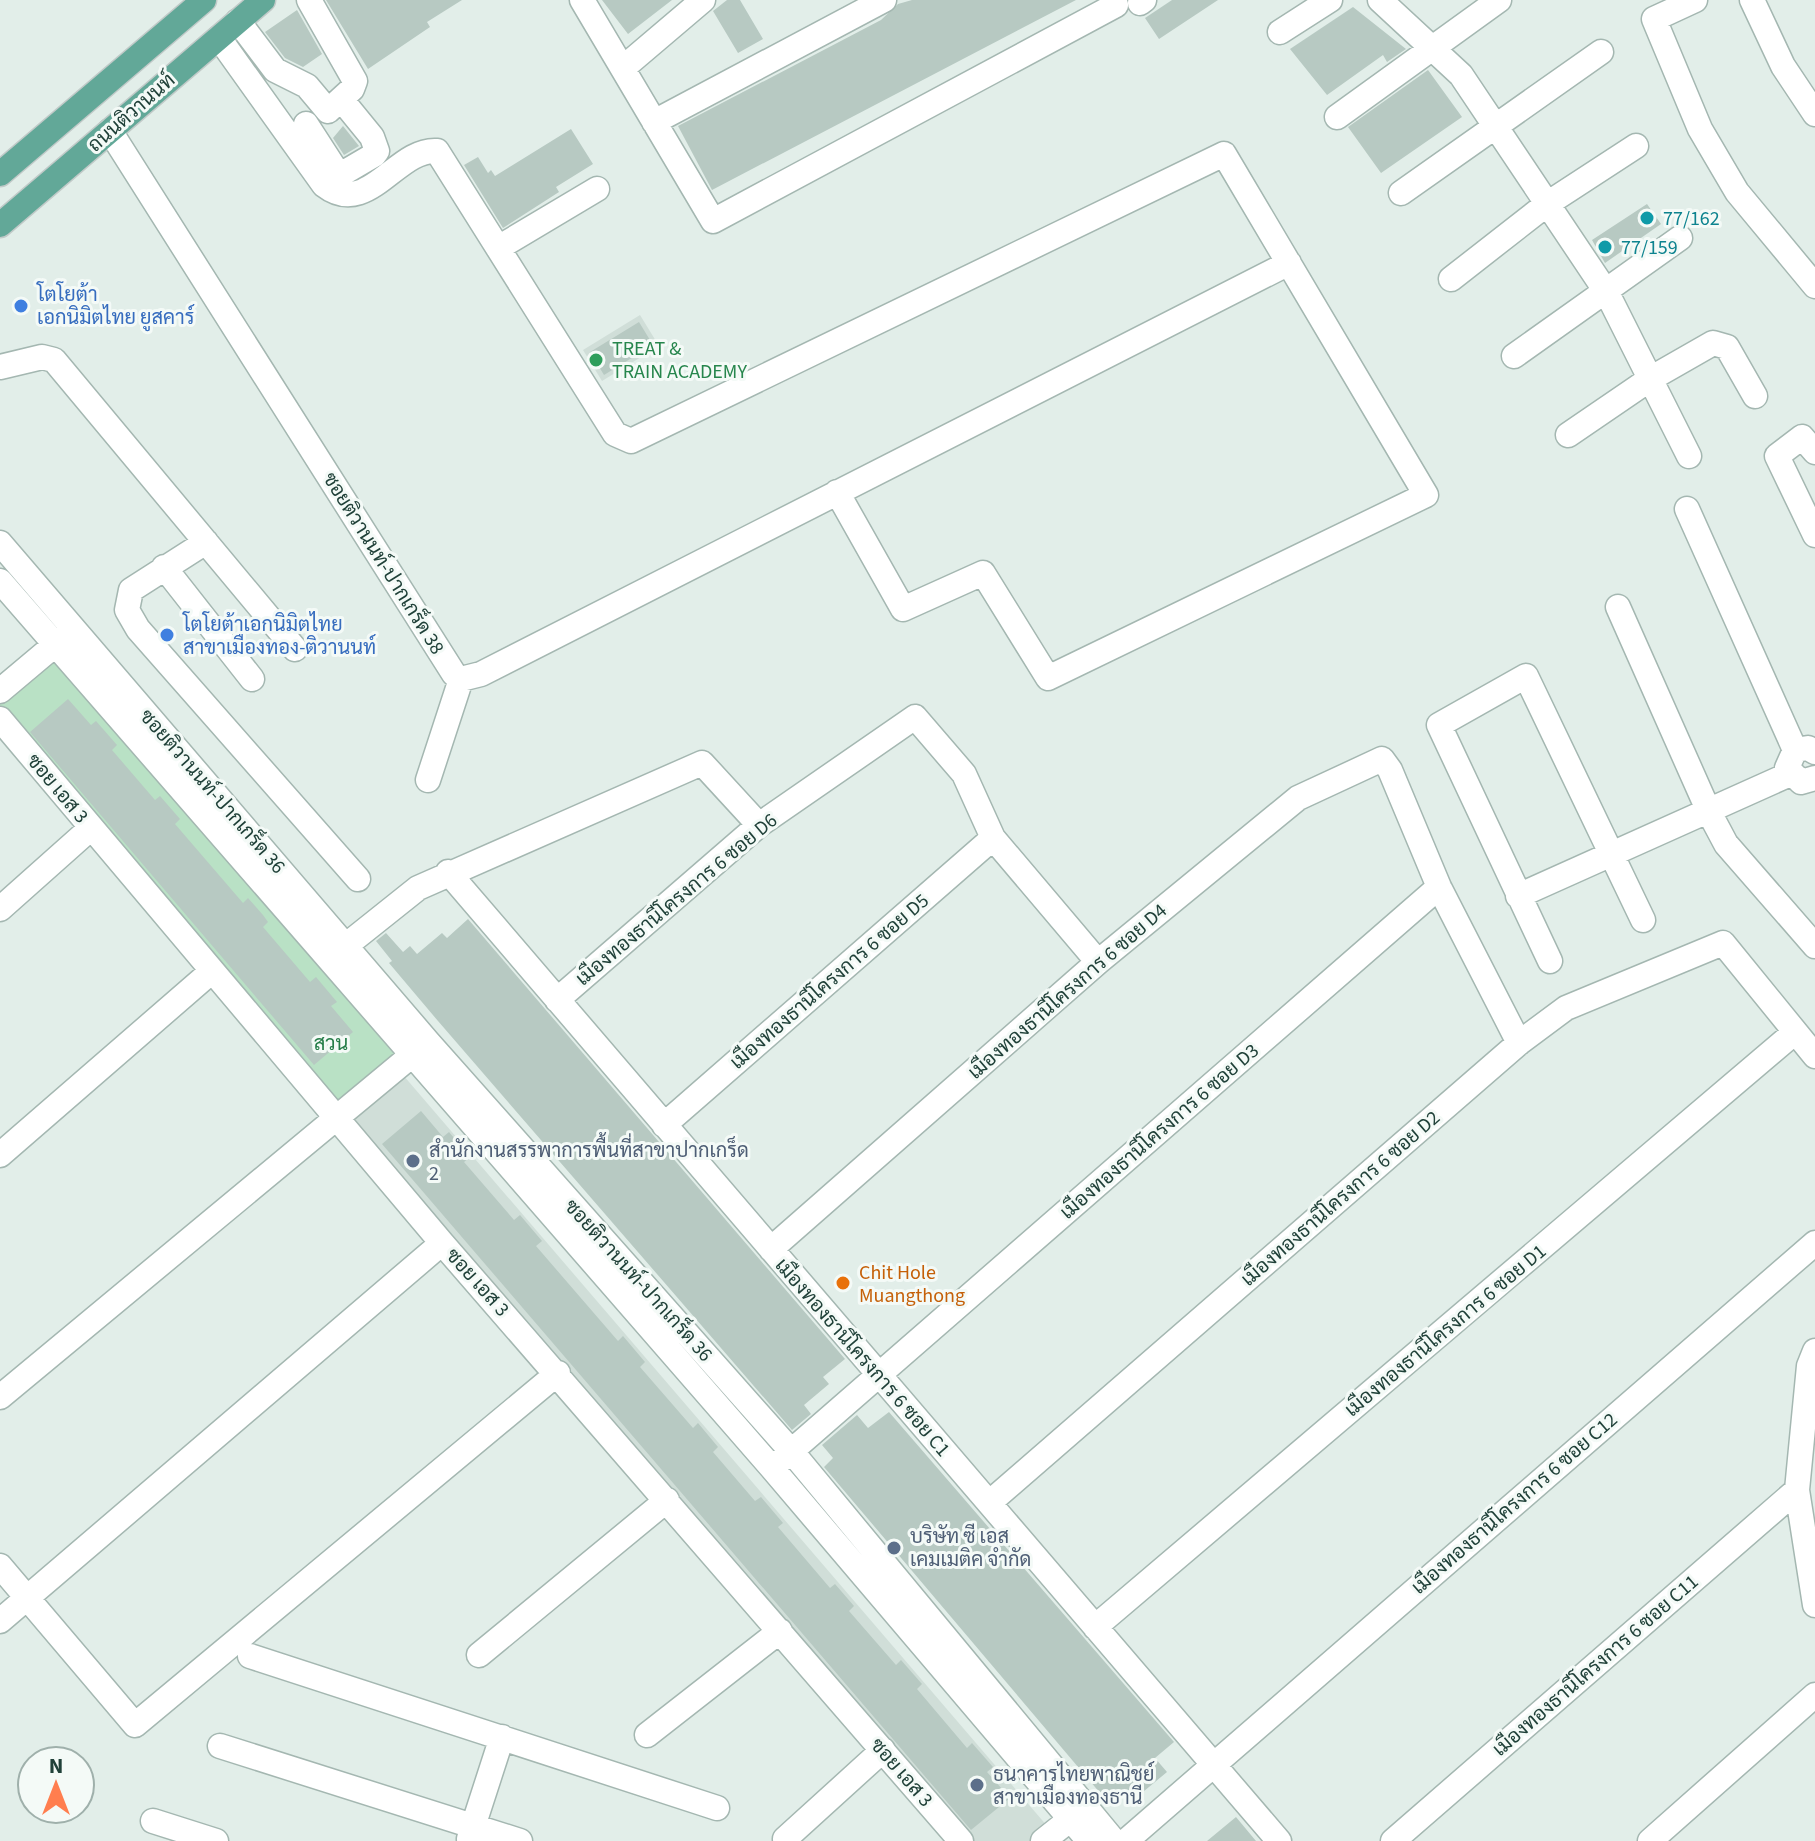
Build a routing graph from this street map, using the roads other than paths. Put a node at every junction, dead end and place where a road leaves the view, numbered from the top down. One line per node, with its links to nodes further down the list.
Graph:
1 (204, 0): 27 (main road, ถนนติวานนท์)
2 (263, 0): 13 (main road, ถนนติวานนท์)
3 (309, 0): 19 (street)
4 (582, 0): 18 (street)
5 (703, 0): 18 (street)
6 (884, 0): 22 (street)
7 (1114, 0): 22 (street)
8 (1330, 0): 14 (street)
9 (1380, 0): 16 (street)
10 (1499, 0): 16 (street)
11 (1695, 0): 36 (street)
12 (1752, 0): 20 (street)
13 (238, 21): 15 (main road, ถนนติวานนท์); 19 (street)
14 (1280, 32)
15 (219, 38): 25 (main road, ถนนติวานนท์); 33 (street)
16 (1433, 47): 21 (street); 24 (street)
17 (1601, 52): 24 (street)
18 (623, 68): 22 (street)
19 (341, 99): 23 (street)
20 (1815, 114)
21 (1337, 117)
22 (654, 122)
23 (306, 124)
24 (1495, 126): 29 (street); 30 (street)
25 (110, 131): 31 (main road, ถนนติวานนท์); 56 (street, ซอยติวานนท์-ปากเกร็ด 38)
26 (1636, 146): 30 (street)
27 (0, 174)
28 (597, 189): 33 (street)
29 (1401, 193)
30 (1547, 204): 35 (street); 37 (street)
31 (0, 225)
32 (1680, 238): 37 (street)
33 (498, 248): 34 (street)
34 (1289, 263): 45 (street); 45 (street)
35 (1451, 279)
36 (1815, 286)
37 (1607, 293): 38 (street); 40 (street)
38 (1514, 356)
39 (0, 367): 48 (street)
40 (1650, 379): 41 (street); 42 (street); 44 (street)
41 (1755, 396)
42 (1568, 435)
43 (1815, 452): 47 (street)
44 (1689, 456)
45 (837, 492): 56 (street)
46 (1687, 509): 59 (street)
47 (1815, 535)
48 (206, 542): 50 (street); 54 (street)
49 (0, 543): 53 (street, ซอยติวานนท์-ปากเกร็ด 36)
50 (164, 567): 55 (street); 67 (street)
51 (0, 581): 53 (street, ซอยติวานนท์-ปากเกร็ด 36)
52 (1618, 607): 61 (street)
53 (65, 636): 57 (street); 73 (street, ซอยติวานนท์-ปากเกร็ด 36)
54 (295, 649)
55 (252, 679)
56 (461, 679): 60 (street)
57 (0, 691)
58 (0, 719): 63 (street, ซอย เอส 3)
59 (1807, 769): 61 (street)
60 (428, 780)
61 (1709, 812): 65 (street); 72 (street)
62 (759, 825): 64 (street, เมืองทองธานีโครงการ 6 ซอย D6); 66 (street); 77 (street, เมืองทองธานีโครงการ 6 ซอย D6)
63 (91, 828): 70 (street); 76 (street, ซอย เอส 3)
64 (993, 838): 75 (street); 83 (street, เมืองทองธานีโครงการ 6 ซอย D5)
65 (1612, 855): 69 (street); 69 (street); 71 (street)
66 (448, 872): 73 (street); 77 (street, เมืองทองธานีโครงการ 6 ซอย C1)
67 (358, 879)
68 (1439, 887): 75 (street, เมืองทองธานีโครงการ 6 ซอย D4); 79 (street); 90 (street, เมืองทองธานีโครงการ 6 ซอย D3)
69 (1518, 896): 74 (street)
70 (0, 909)
71 (1643, 920)
72 (1815, 946)
73 (337, 953): 80 (street, ซอยติวานนท์-ปากเกร็ด 36)
74 (1550, 961)
75 (1098, 962): 87 (street, เมืองทองธานีโครงการ 6 ซอย D4)
76 (212, 971): 82 (street, ซอย เอส 3); 84 (street)
77 (557, 1000): 83 (street, เมืองทองธานีโครงการ 6 ซอย C1)
78 (1795, 1032): 79 (street, เมืองทองธานีโครงการ 6 ซอย D2); 81 (street); 101 (street, เมืองทองธานีโครงการ 6 ซอย D1)
79 (1519, 1043): 96 (street, เมืองทองธานีโครงการ 6 ซอย D2)
80 (419, 1049): 82 (street); 92 (street, ซอยติวานนท์-ปากเกร็ด 36); 93 (street, ซอยติวานนท์-ปากเกร็ด 36)
81 (1815, 1056)
82 (337, 1116): 85 (street, ซอย เอส 3); 91 (street)
83 (664, 1125): 87 (street, เมืองทองธานีโครงการ 6 ซอย C1)
84 (0, 1155)
85 (442, 1243): 89 (street, ซอย เอส 3); 98 (street)
86 (1815, 1243): 110 (street, เมืองทองธานีโครงการ 6 ซอย C12)
87 (771, 1249): 90 (street, เมืองทองธานีโครงการ 6 ซอย C1)
88 (1815, 1351): 94 (street)
89 (558, 1373): 95 (street, ซอย เอส 3); 98 (street)
90 (880, 1375): 92 (street, เมืองทองธานีโครงการ 6 ซอย D3); 96 (street, เมืองทองธานีโครงการ 6 ซอย C1)
91 (0, 1397)
92 (792, 1452): 93 (street, เมืองทองธานีโครงการ 6 ซอย D3); 112 (street, ซอยติวานนท์-ปากเกร็ด 36)
93 (772, 1468): 112 (street, ซอยติวานนท์-ปากเกร็ด 36)
94 (1797, 1490): 99 (street); 124 (street, เมืองทองธานีโครงการ 6 ซอย C11)
95 (667, 1500): 102 (street, ซอย เอส 3); 103 (street)
96 (989, 1503): 101 (street, เมืองทองธานีโครงการ 6 ซอย C1)
97 (0, 1566): 98 (street)
98 (28, 1597): 100 (street)
99 (1815, 1605)
100 (0, 1621)
101 (1095, 1627): 110 (street, เมืองทองธานีโครงการ 6 ซอย C1)
102 (780, 1631): 106 (street); 109 (street, ซอย เอส 3)
103 (479, 1655)
104 (250, 1656): 107 (street)
105 (1815, 1695): 125 (street)
106 (647, 1735)
107 (502, 1737): 111 (street); 114 (street)
108 (220, 1746): 114 (street)
109 (883, 1750): 115 (street); 118 (street, ซอย เอส 3)
110 (1212, 1763): 122 (street, เมืองทองธานีโครงการ 6 ซอย C12); 123 (street, เมืองทองธานีโครงการ 6 ซอย C1)
111 (717, 1808)
112 (1078, 1813): 119 (street); 120 (street, ซอยติวานนท์-ปากเกร็ด 36); 121 (street, ซอยติวานนท์-ปากเกร็ด 36)
113 (153, 1821): 116 (street)
114 (471, 1834): 117 (street)
115 (785, 1839)
116 (216, 1841)
117 (520, 1841)
118 (961, 1841)
119 (1043, 1841)
120 (1089, 1841)
121 (1114, 1841)
122 (1126, 1841)
123 (1279, 1841)
124 (1393, 1841)
125 (1650, 1841)

